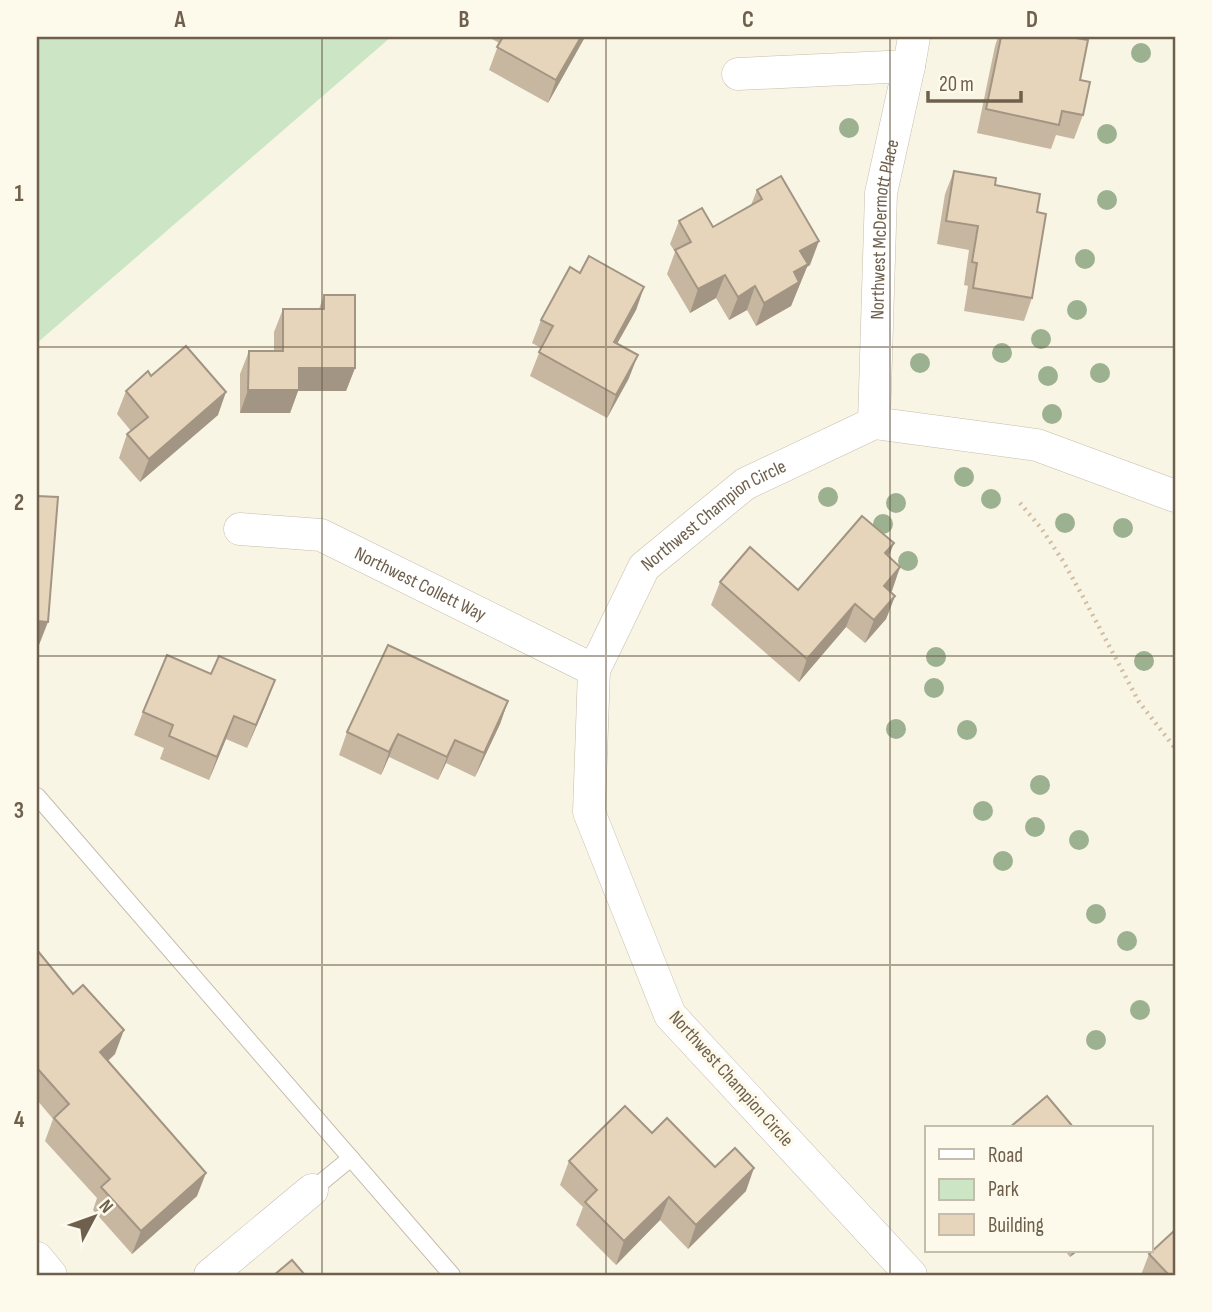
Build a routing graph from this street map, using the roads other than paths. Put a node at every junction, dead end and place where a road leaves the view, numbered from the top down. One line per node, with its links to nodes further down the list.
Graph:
1 (912, 51): 2 (street); 3 (street, Northwest McDermott Place)
2 (738, 74)
3 (874, 423): 4 (street); 6 (street, Northwest Champion Circle)
4 (1175, 496)
5 (240, 529): 6 (street, Northwest Collett Way)
6 (594, 670): 14 (street, Northwest Champion Circle)
7 (37, 796): 8 (lane)
8 (351, 1158): 9 (lane); 13 (lane)
9 (312, 1190): 12 (street)
10 (37, 1258): 11 (street)
11 (51, 1275)
12 (210, 1275)
13 (452, 1275)
14 (911, 1275)

